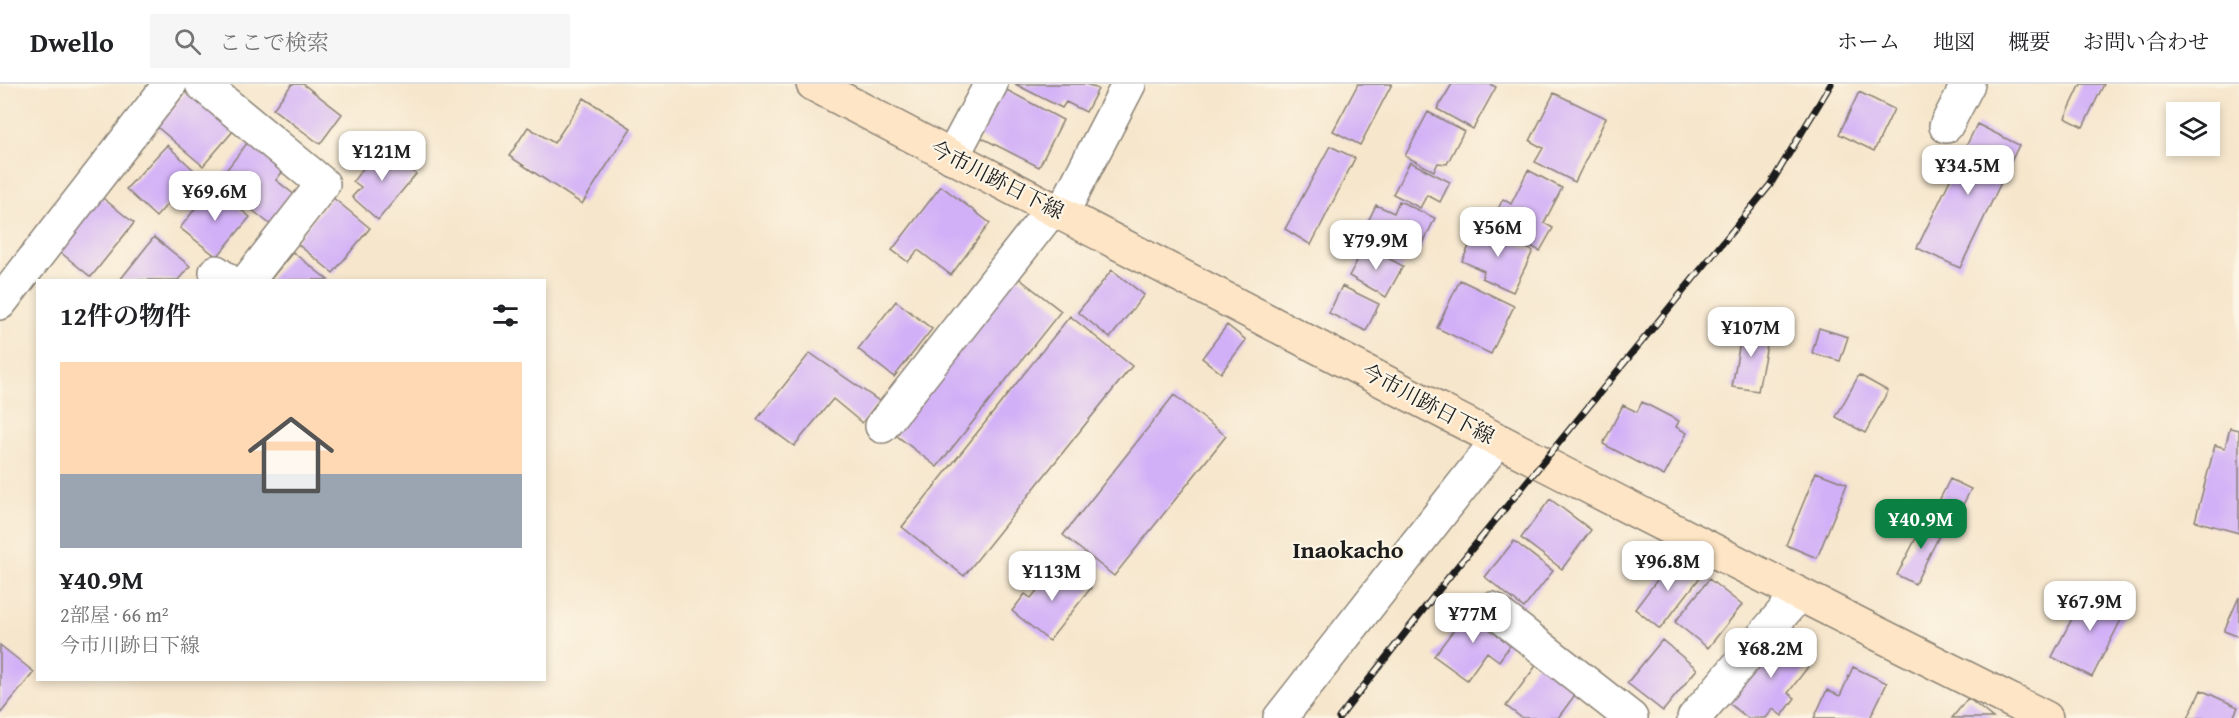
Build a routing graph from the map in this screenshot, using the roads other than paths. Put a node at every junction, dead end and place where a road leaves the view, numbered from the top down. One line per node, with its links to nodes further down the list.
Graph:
1 (170, 84): 11 (street)
2 (202, 84): 10 (street)
3 (813, 84): 8 (street, 今市川跡日下線)
4 (991, 84): 8 (street)
5 (1129, 84): 9 (street)
6 (1968, 84): 7 (street)
7 (1946, 126)
8 (952, 157): 9 (street, 今市川跡日下線)
9 (1057, 211): 12 (street); 13 (street, 今市川跡日下線)
10 (249, 279)
11 (0, 303)
12 (882, 426)
13 (1498, 440): 14 (street, 今市川跡日下線); 16 (street)
14 (1798, 595): 18 (street); 19 (street, 今市川跡日下線)
15 (1492, 609): 17 (street)
16 (1280, 718)
17 (1631, 718)
18 (1694, 718)
19 (2046, 718)

